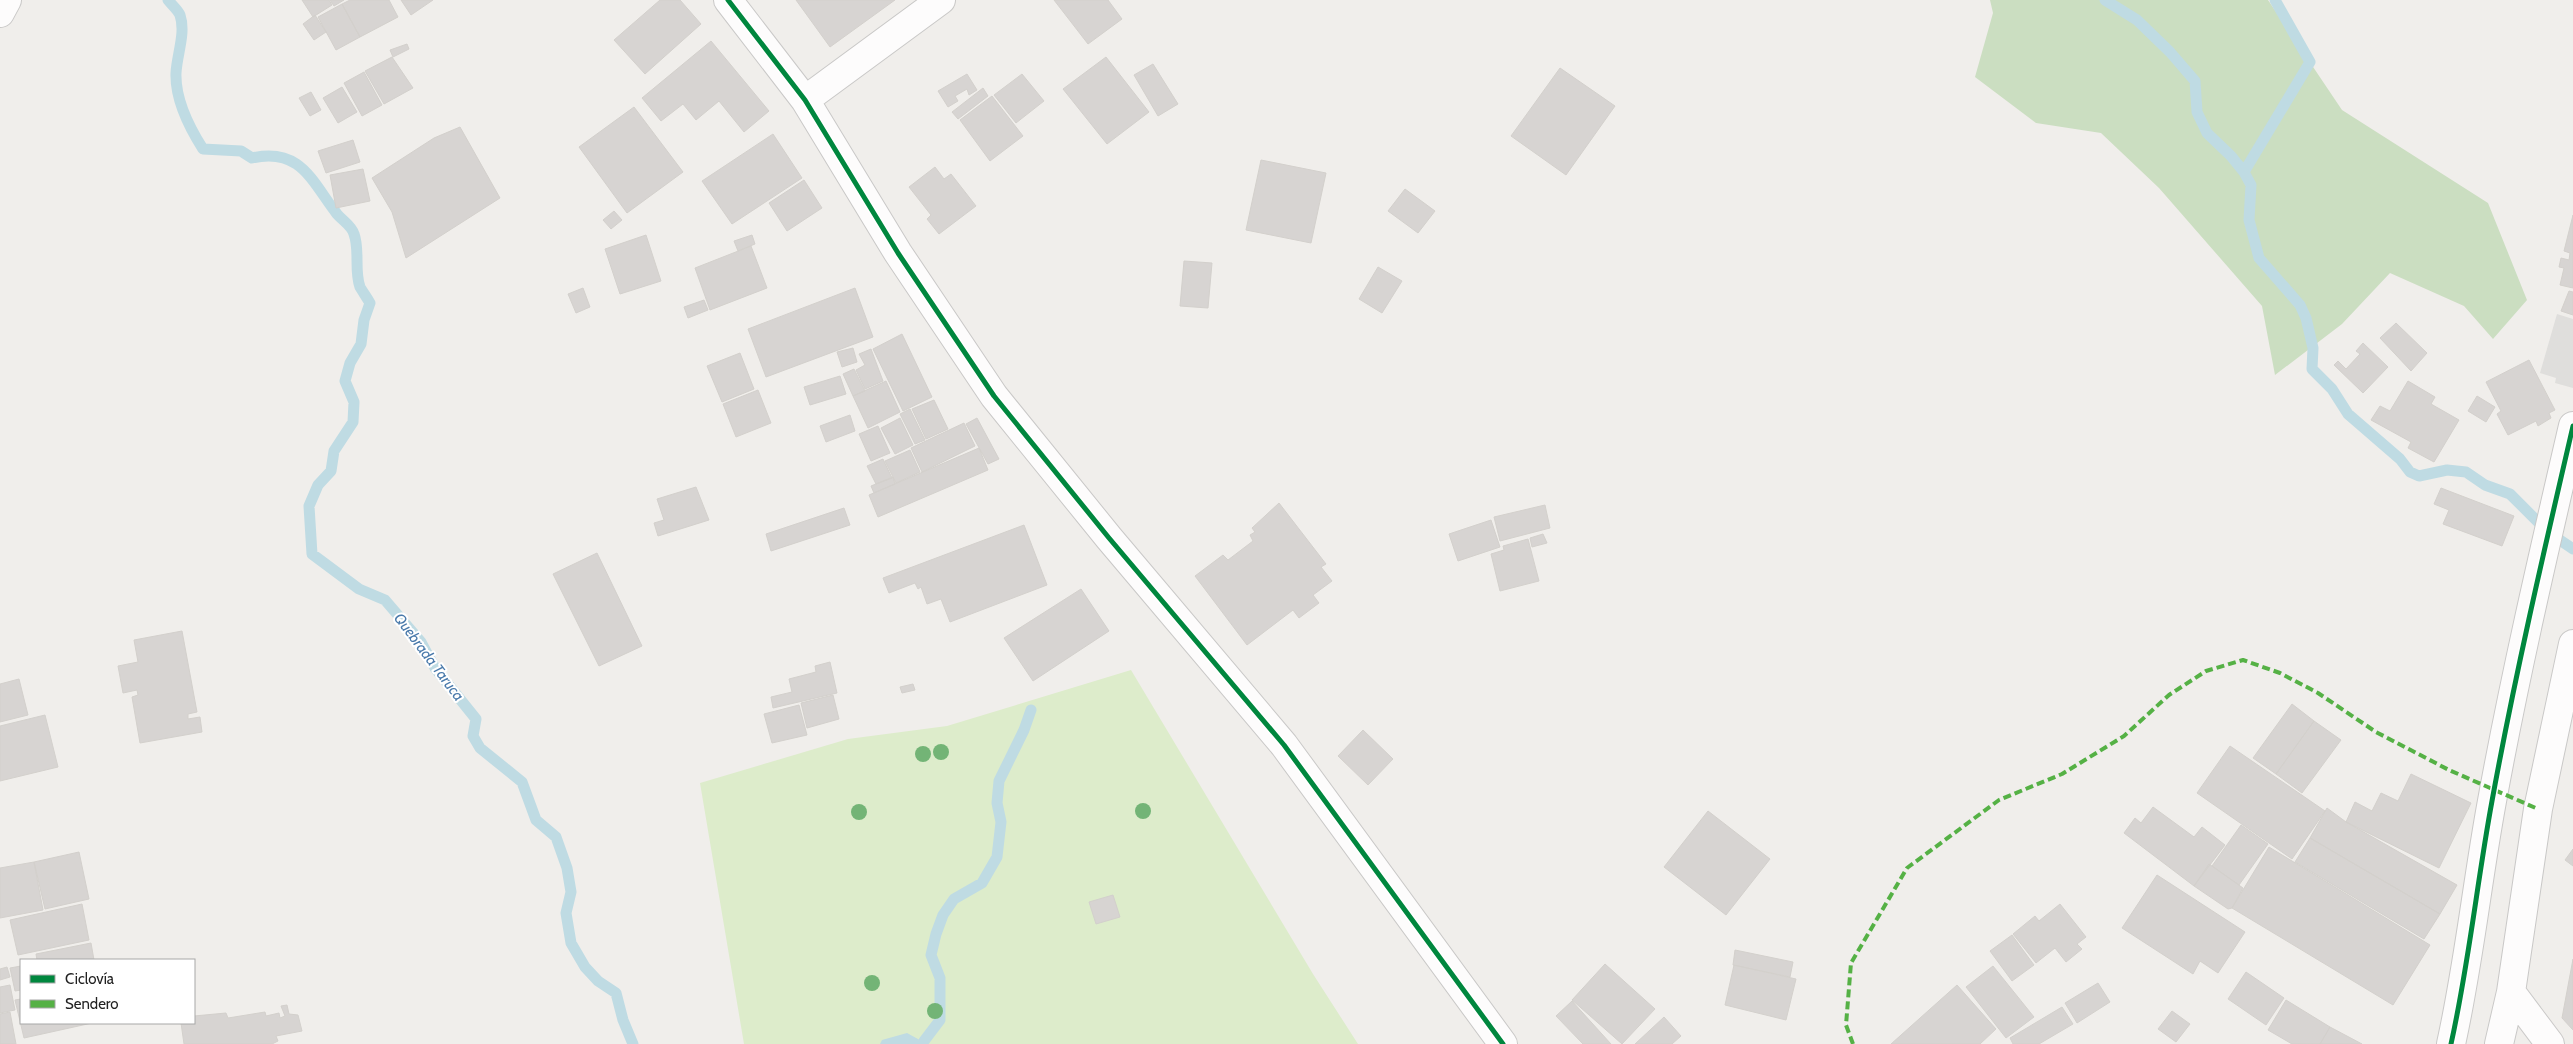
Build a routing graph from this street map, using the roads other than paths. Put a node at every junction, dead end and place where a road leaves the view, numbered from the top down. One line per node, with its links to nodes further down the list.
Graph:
1 (7, 0): 4 (street)
2 (728, 0): 5 (street)
3 (942, 0): 5 (street)
4 (0, 13)
5 (805, 100): 9 (street)
6 (2573, 426): 10 (street)
7 (2573, 644): 8 (street)
8 (2511, 992): 11 (street); 12 (street)
9 (1503, 1044)
10 (2451, 1044)
11 (2499, 1044)
12 (2550, 1044)

